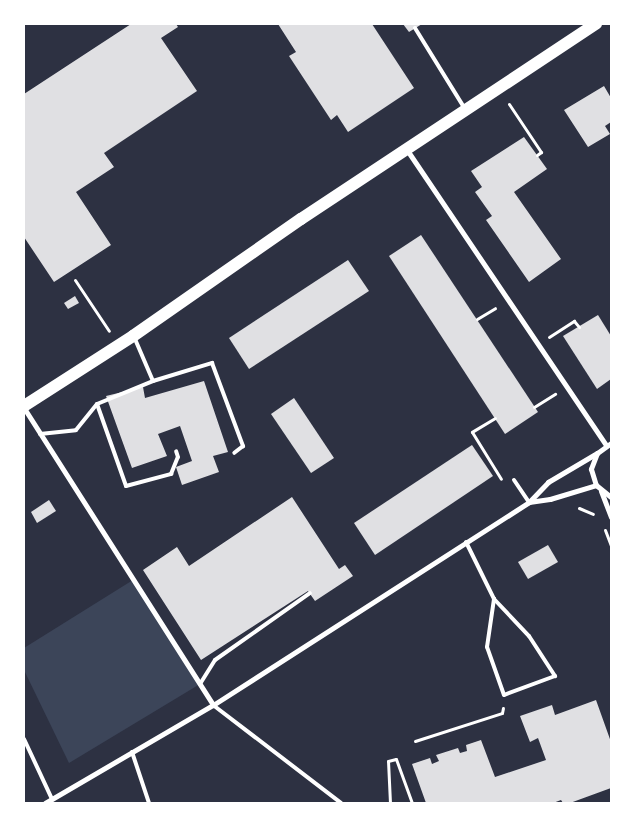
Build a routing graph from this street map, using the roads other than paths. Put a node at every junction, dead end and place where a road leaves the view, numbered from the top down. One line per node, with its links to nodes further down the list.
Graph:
1 (596, 24): 3 (main road)
2 (415, 28): 3 (lane)
3 (466, 110): 4 (main road)
4 (408, 150): 5 (main road); 10 (street)
5 (133, 336): 6 (lane); 8 (main road)
6 (153, 381): 7 (lane); 12 (lane)
7 (97, 404): 9 (lane); 11 (lane)
8 (24, 407): 9 (street)
9 (40, 434): 23 (street)
10 (609, 444): 13 (street)
11 (176, 451)
12 (234, 453)
13 (597, 453): 15 (street); 18 (street)
14 (514, 480): 18 (lane)
15 (596, 485): 16 (street); 18 (street)
16 (601, 491): 17 (street); 19 (street)
17 (611, 497)
18 (529, 502): 20 (street)
19 (611, 516)
20 (466, 542): 22 (lane); 24 (street)
21 (310, 593): 23 (lane)
22 (494, 599): 22 (lane)
23 (200, 684): 24 (street)
24 (213, 705): 26 (street); 30 (lane)
25 (24, 739): 27 (lane)
26 (132, 752): 27 (street); 29 (lane)
27 (52, 799): 28 (street)
28 (45, 803)
29 (150, 803)
30 (341, 803)

